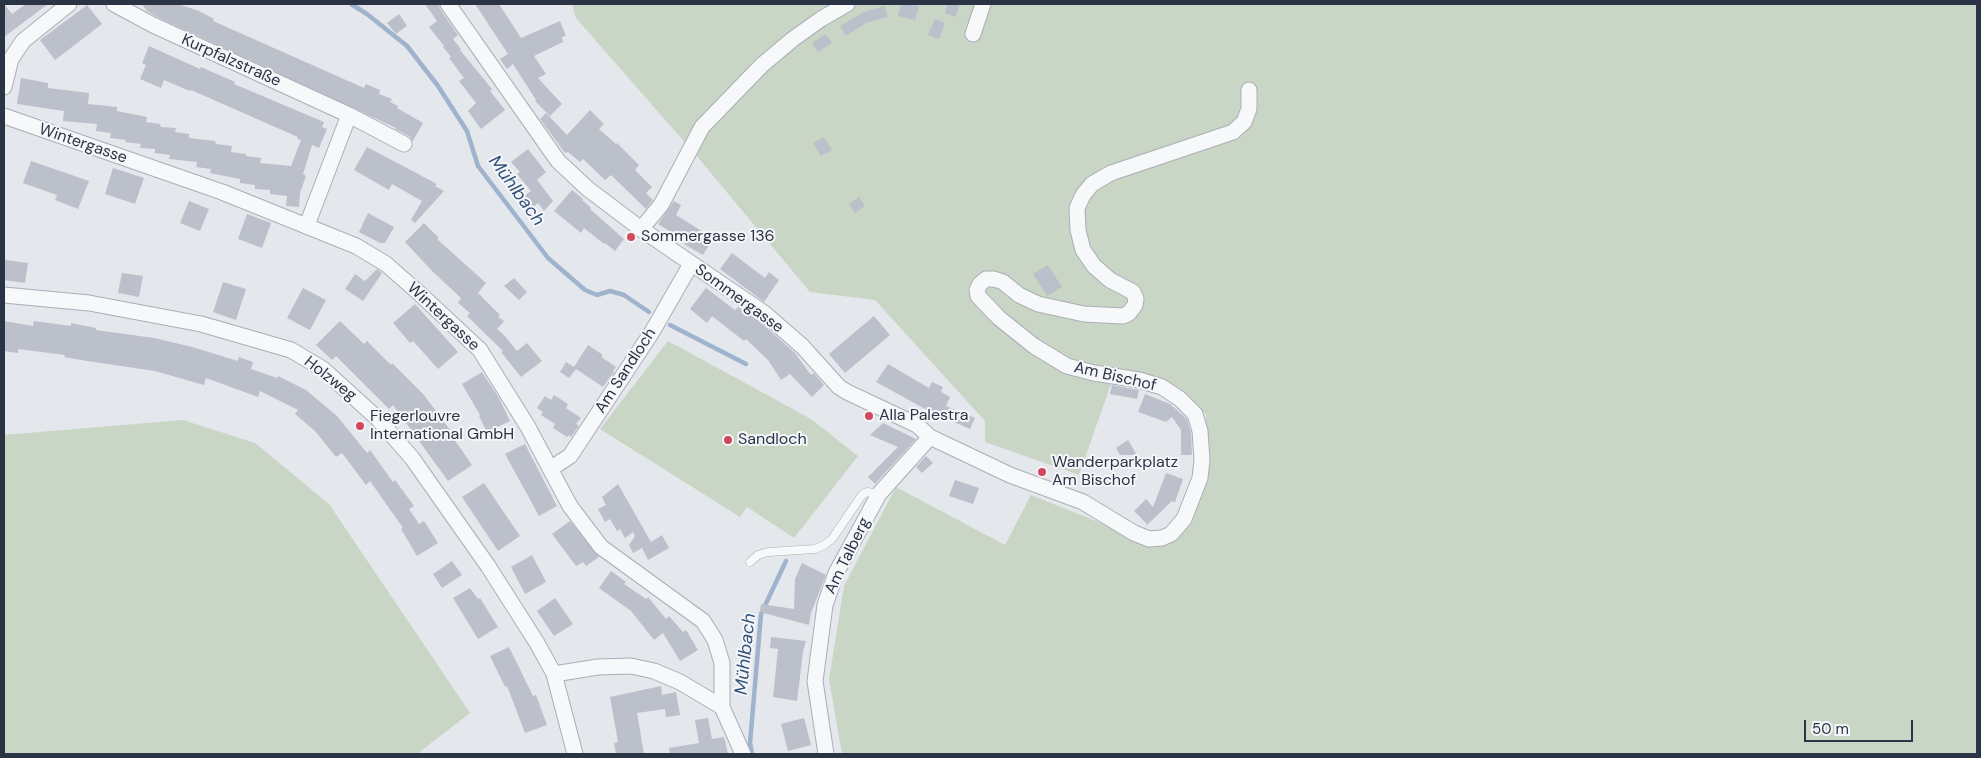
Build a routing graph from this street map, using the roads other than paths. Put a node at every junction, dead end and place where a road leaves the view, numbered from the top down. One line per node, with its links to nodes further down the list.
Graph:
1 (69, 4): 7 (street)
2 (114, 4): 10 (street, Kurpfalzstraße)
3 (448, 4): 14 (street, Sommergasse)
4 (847, 4): 14 (street)
5 (983, 4): 6 (street)
6 (973, 34)
7 (7, 56): 8 (street)
8 (4, 87)
9 (1249, 90): 17 (street, Am Bischof)
10 (349, 115): 12 (street, Kurpfalzstraße); 13 (street)
11 (4, 116): 13 (street, Wintergasse)
12 (404, 144)
13 (307, 225): 18 (street, Wintergasse)
14 (642, 229): 15 (street, Sommergasse)
15 (691, 264): 17 (street, Sommergasse); 18 (street, Am Sandloch)
16 (4, 295): 21 (street, Holzweg)
17 (930, 437): 19 (street, Am Talberg)
18 (550, 469): 22 (street, Wintergasse)
19 (879, 494): 20 (lane); 25 (street, Am Talberg)
20 (750, 562)
21 (554, 674): 22 (street); 23 (street, Holzweg)
22 (722, 708): 24 (street, Wintergasse)
23 (575, 754)
24 (743, 754)
25 (826, 754)

